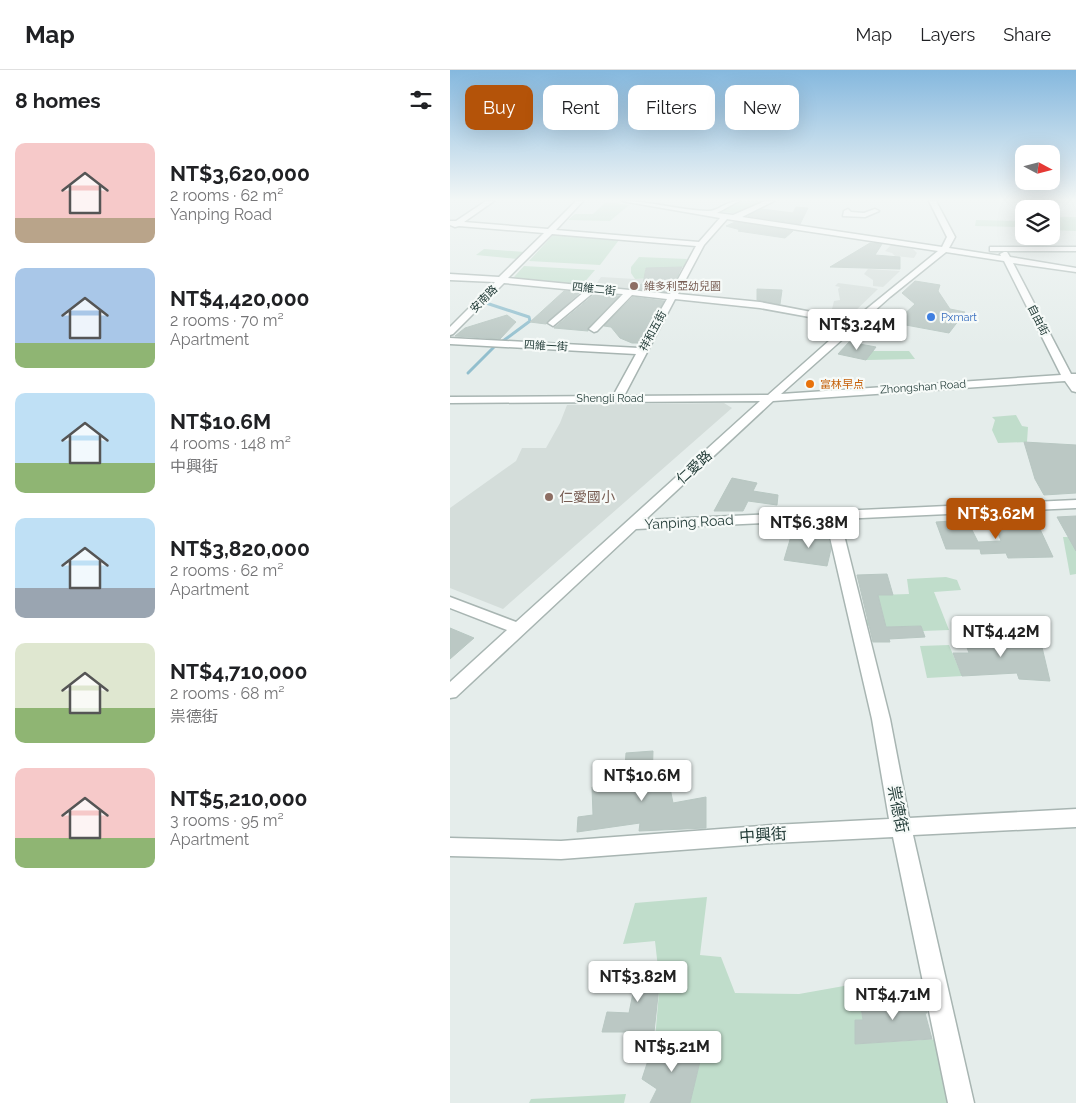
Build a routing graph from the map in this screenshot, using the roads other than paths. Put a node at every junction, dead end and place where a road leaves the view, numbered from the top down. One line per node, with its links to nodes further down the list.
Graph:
1 (532, 249): 10 (street, 安南路)
2 (697, 249): 13 (street, 祥和五街)
3 (939, 249): 6 (street)
4 (989, 249): 6 (street)
5 (1001, 249): 7 (street, 自由街)
6 (944, 250): 7 (street); 15 (street, 仁愛路)
7 (1007, 260): 8 (street); 20 (street, 自由街)
8 (1076, 270)
9 (450, 277): 10 (street, 四維二街)
10 (502, 280): 11 (street, 四維二街); 17 (street, 安南路)
11 (592, 289): 12 (street, 四維二街); 14 (street)
12 (629, 293): 13 (street, 四維二街); 16 (street)
13 (671, 297): 15 (street, 四維二街); 19 (street, 祥和五街)
14 (553, 323)
15 (856, 323): 23 (street, 仁愛路)
16 (594, 329)
17 (450, 332)
18 (450, 341): 19 (street, 四維一街)
19 (642, 352): 22 (street, 祥和五街)
20 (1071, 377): 21 (street, 自由街); 23 (street, Zhongshan Road)
21 (1076, 389)
22 (617, 398): 23 (street, Shengli Road); 24 (street, Shengli Road)
23 (770, 398): 27 (street, 仁愛路)
24 (450, 400)
25 (1076, 504): 26 (street, Yanping Road)
26 (832, 516): 27 (street, Yanping Road); 32 (street, 祟德街)
27 (631, 525): 29 (street, 仁愛路)
28 (450, 602): 29 (street)
29 (519, 629): 30 (street, 仁愛路)
30 (450, 692)
31 (1076, 818): 32 (street, 中興街)
32 (900, 828): 33 (street, 中興街); 34 (street, 祟德街)
33 (450, 847)
34 (961, 1103)

